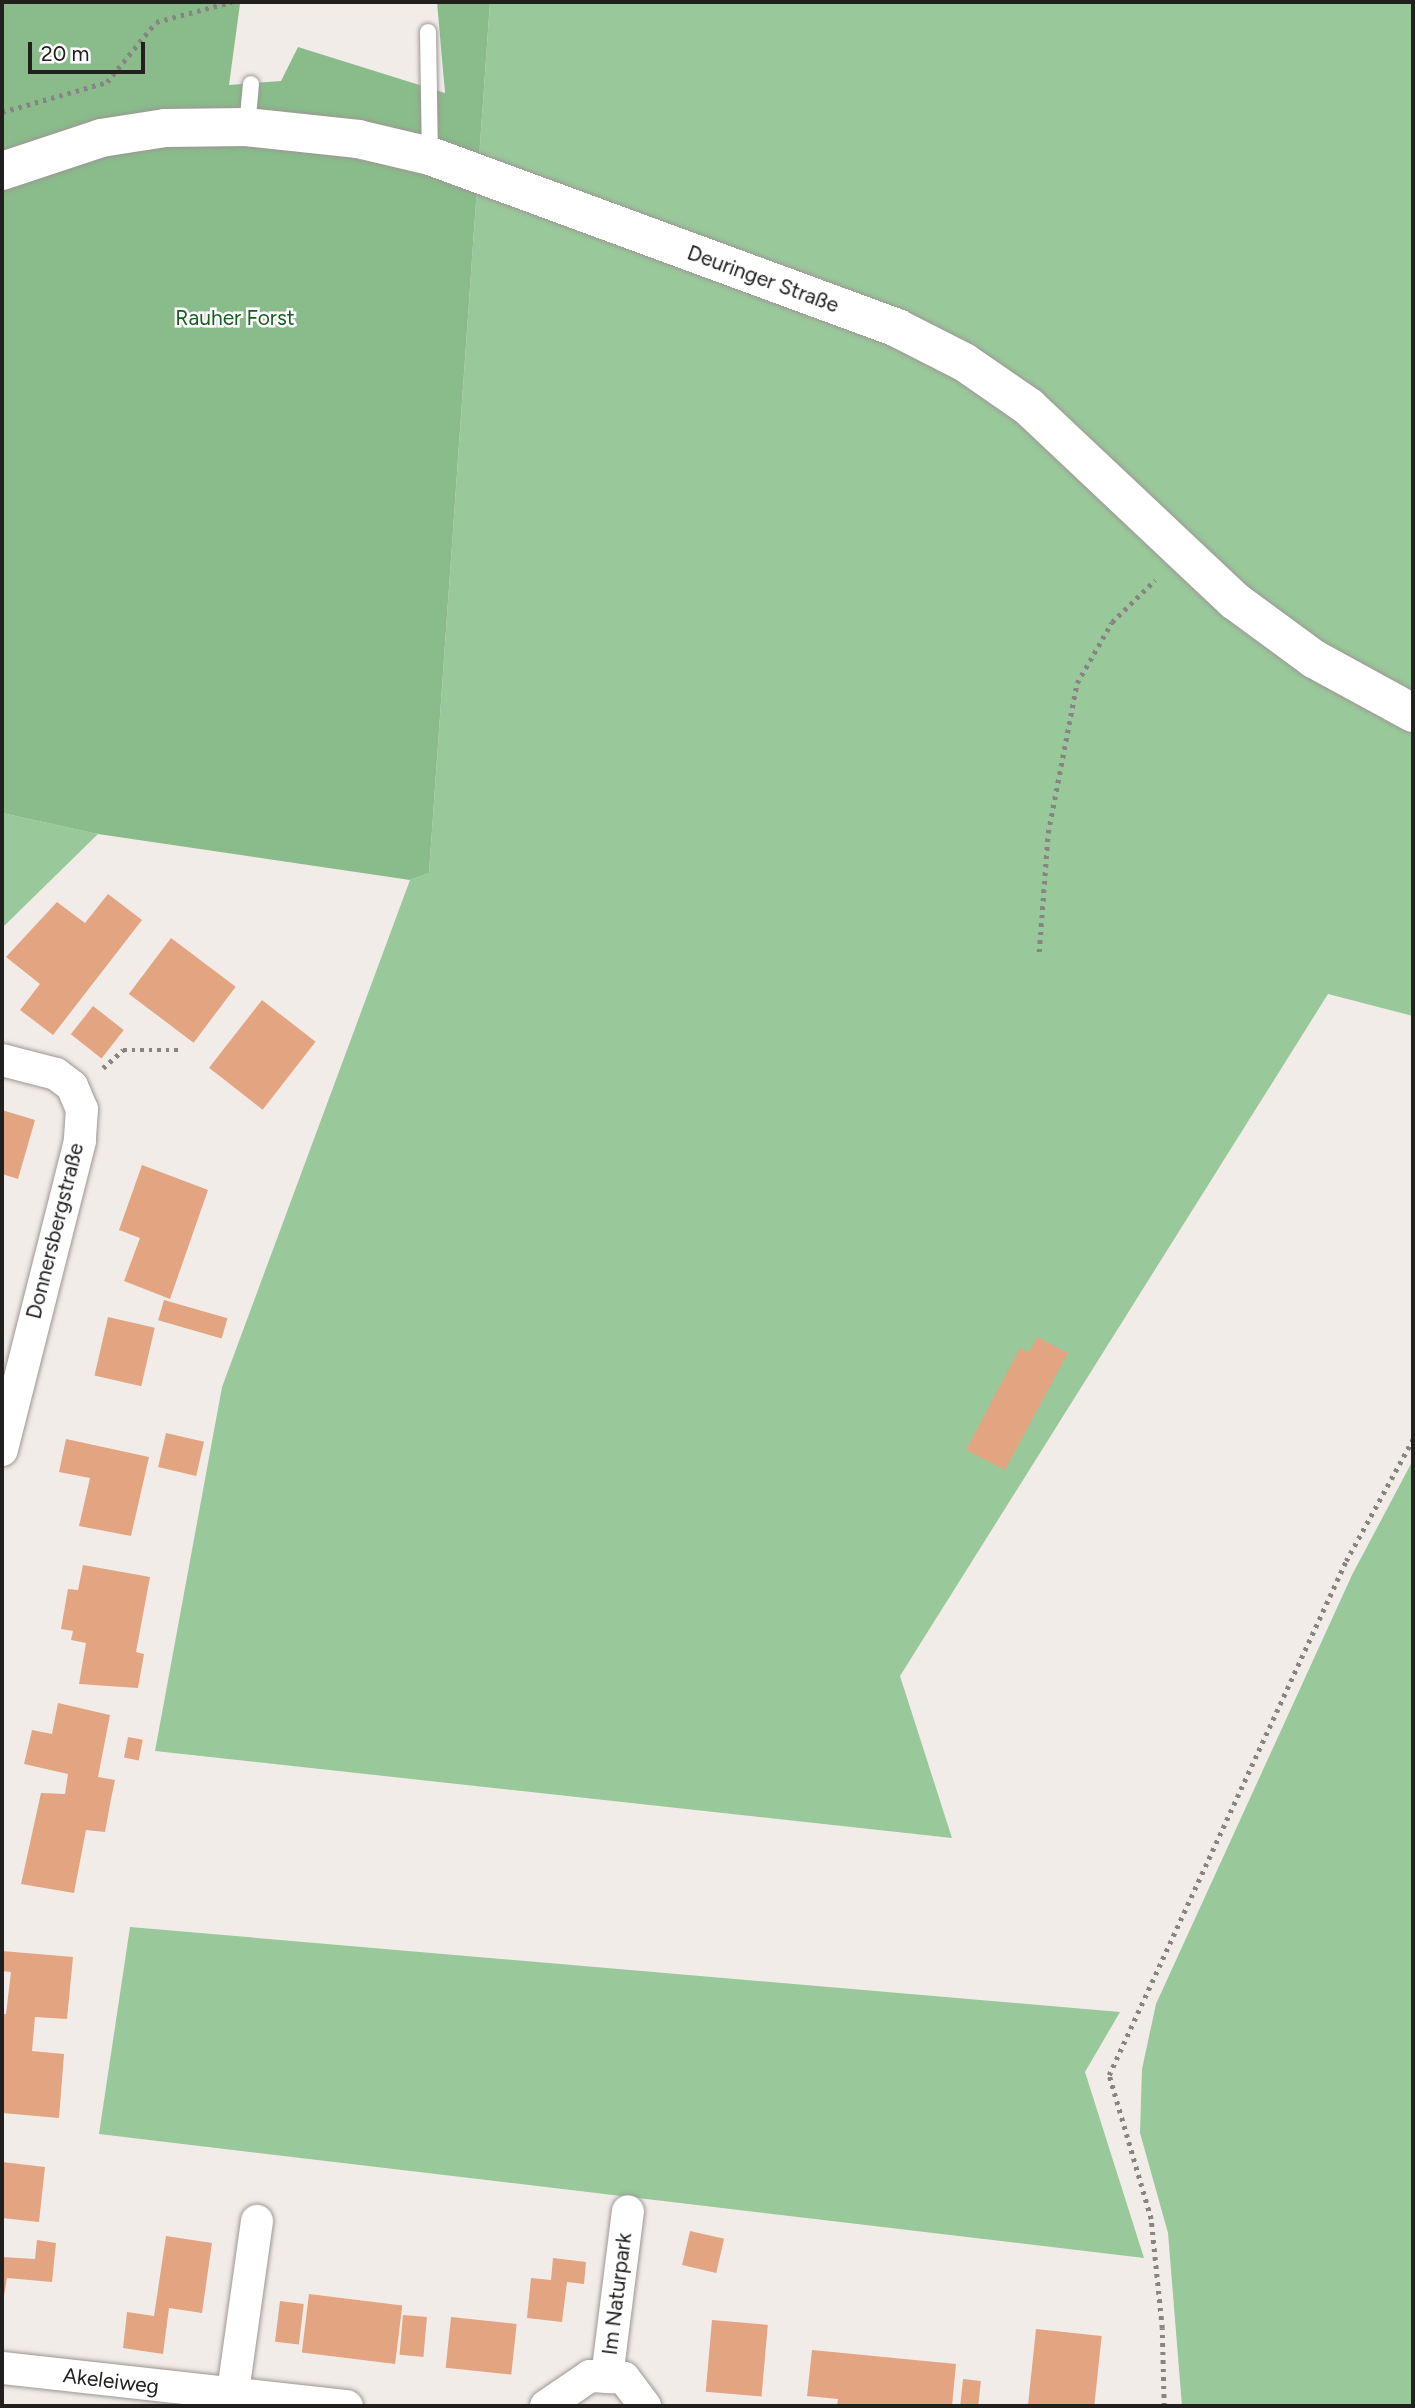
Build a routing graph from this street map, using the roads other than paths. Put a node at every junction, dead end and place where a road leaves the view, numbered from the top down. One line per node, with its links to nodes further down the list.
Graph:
1 (428, 32): 4 (lane)
2 (251, 84): 3 (lane)
3 (246, 127): 4 (street, Deuringer Straße); 5 (street, Deuringer Straße)
4 (430, 156): 6 (street, Deuringer Straße)
5 (2, 171)
6 (1413, 713)
7 (2, 1060): 8 (street, Donnersbergstraße)
8 (2, 1450)
9 (628, 2211): 12 (street, Im Naturpark)
10 (257, 2221): 13 (street)
11 (2, 2368): 13 (street, Akeleiweg)
12 (607, 2377): 15 (street, Im Naturpark); 16 (street, Im Naturpark)
13 (232, 2400): 14 (street, Akeleiweg)
14 (346, 2406)
15 (546, 2406)
16 (645, 2406)

